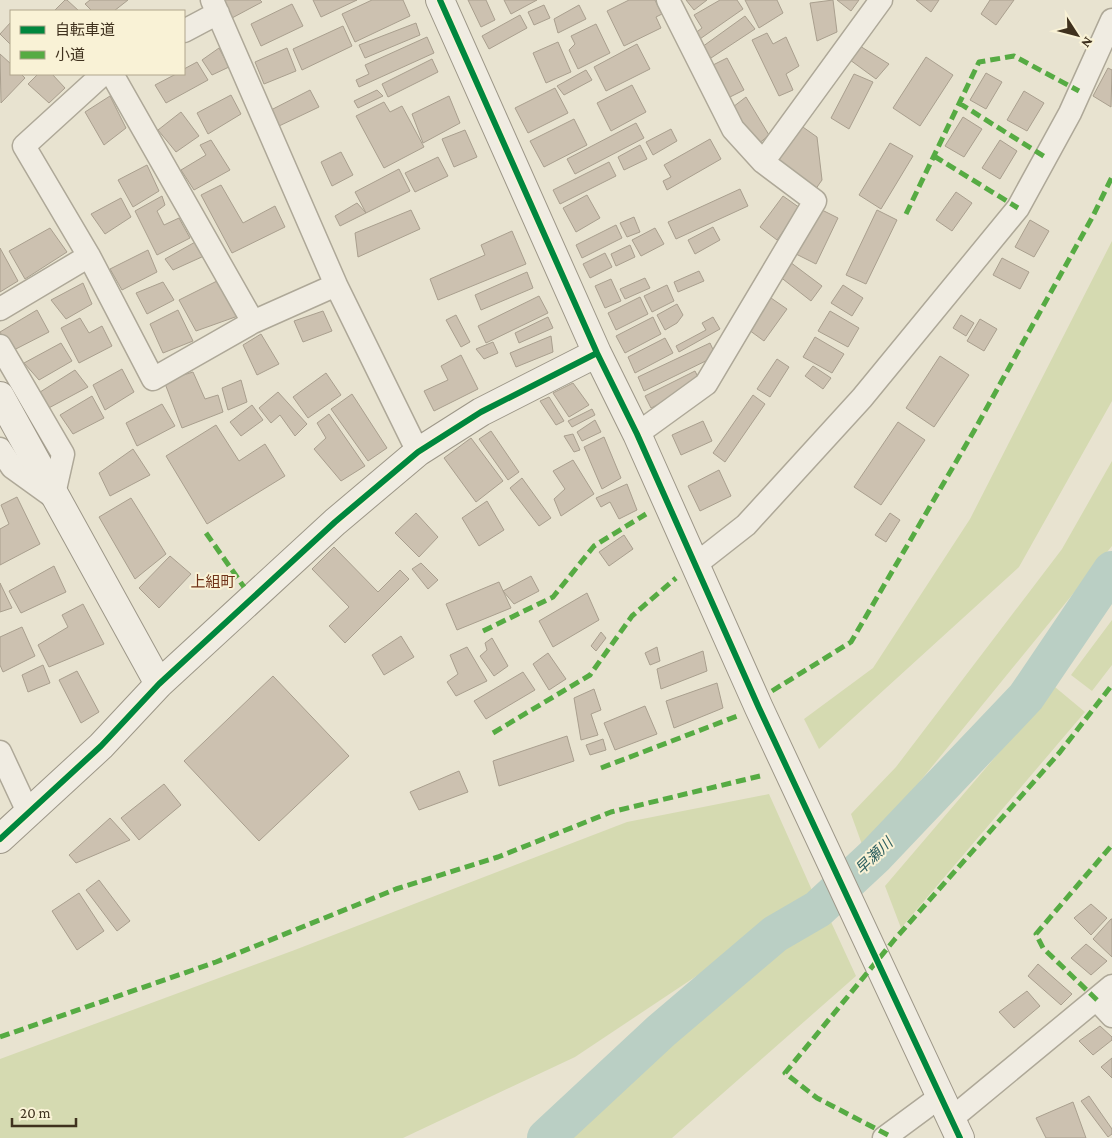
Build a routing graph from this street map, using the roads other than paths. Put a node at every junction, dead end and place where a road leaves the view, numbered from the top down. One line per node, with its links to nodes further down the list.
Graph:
1 (440, 0): 15 (street)
2 (668, 0): 9 (street)
3 (880, 0): 9 (street)
4 (215, 7): 6 (street); 11 (street)
5 (1112, 20): 21 (street)
6 (185, 30)
7 (102, 75): 10 (street)
8 (113, 75): 13 (street)
9 (764, 162): 17 (street)
10 (90, 256): 12 (street); 13 (street)
11 (336, 285): 13 (street); 19 (street)
12 (0, 309)
13 (253, 322)
14 (0, 346): 20 (street)
15 (597, 353): 17 (street); 19 (street)
16 (0, 396): 20 (street)
17 (637, 434): 21 (street)
18 (0, 449): 20 (street)
19 (418, 452): 22 (street)
20 (55, 496): 22 (street)
21 (695, 565): 28 (street)
22 (159, 684): 24 (street)
23 (0, 752): 24 (street)
24 (28, 812): 25 (street)
25 (0, 839)
26 (1104, 993): 27 (street); 28 (street)
27 (1112, 1016)
28 (946, 1107): 29 (street)
29 (886, 1137)

